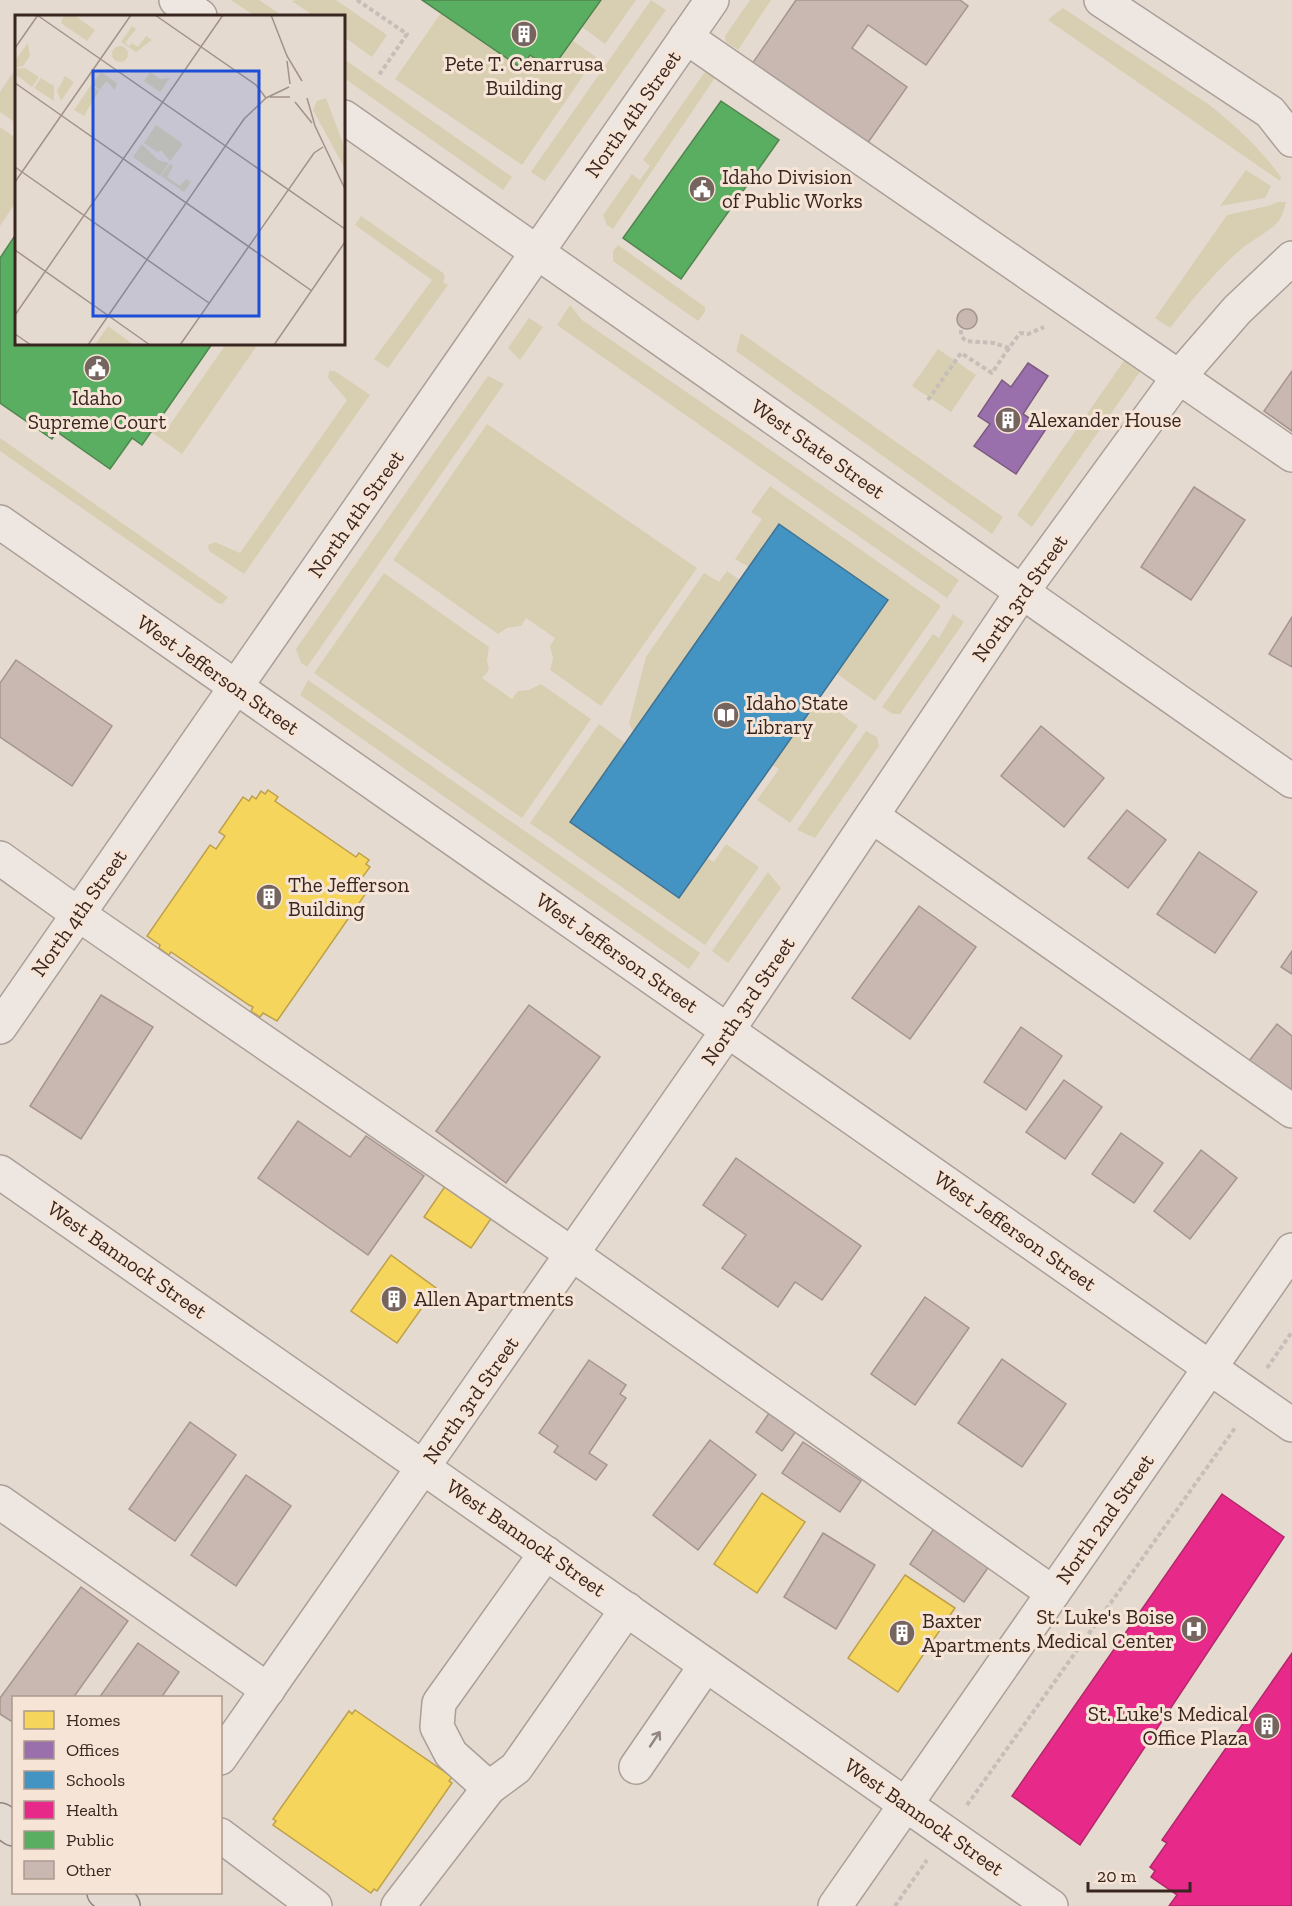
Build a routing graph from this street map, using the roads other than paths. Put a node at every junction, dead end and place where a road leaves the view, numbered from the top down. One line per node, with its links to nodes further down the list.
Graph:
1 (176, 0): 4 (street)
2 (712, 0): 5 (street, North 4th Street)
3 (1101, 0): 7 (street)
4 (198, 15)
5 (686, 38): 8 (street, North 4th Street); 10 (street)
6 (345, 118): 8 (street, West State Street)
7 (1292, 140)
8 (537, 253): 13 (street, West State Street); 14 (street, North 4th Street)
9 (1292, 258): 10 (street, North 3rd Street)
10 (1178, 378): 11 (street); 13 (street, North 3rd Street)
11 (1292, 456)
12 (0, 522): 14 (street, West Jefferson Street)
13 (1022, 592): 15 (street, West State Street); 16 (street, North 3rd Street)
14 (235, 687): 18 (street, North 4th Street); 20 (street, West Jefferson Street)
15 (1292, 781)
16 (872, 816): 20 (street, North 3rd Street); 21 (street)
17 (0, 858): 18 (street)
18 (78, 914): 19 (street, North 4th Street); 24 (street)
19 (0, 1027)
20 (728, 1030): 24 (street, North 3rd Street); 25 (street, West Jefferson Street)
21 (1292, 1111)
22 (0, 1172): 27 (street, West Bannock Street)
23 (1292, 1250): 25 (street, North 2nd Street)
24 (572, 1254): 27 (street, North 3rd Street); 30 (street)
25 (1210, 1368): 26 (street, West Jefferson Street); 30 (street, North 2nd Street)
26 (1292, 1425)
27 (424, 1467): 29 (street, West Bannock Street); 33 (street, North 3rd Street)
28 (0, 1502): 33 (street)
29 (546, 1553): 31 (street, West Bannock Street); 36 (street)
30 (1053, 1593): 37 (street, North 2nd Street)
31 (627, 1609): 32 (street, West Bannock Street); 36 (street)
32 (706, 1665): 35 (street, one-way to 32); 37 (street, West Bannock Street)
33 (268, 1690): 34 (street, North 3rd Street)
34 (222, 1755)
35 (636, 1767)
36 (489, 1788): 40 (street)
37 (906, 1804): 41 (street, North 2nd Street); 42 (street, West Bannock Street)
38 (222, 1836): 39 (street)
39 (315, 1906)
40 (398, 1906)
41 (835, 1906)
42 (1051, 1906)

